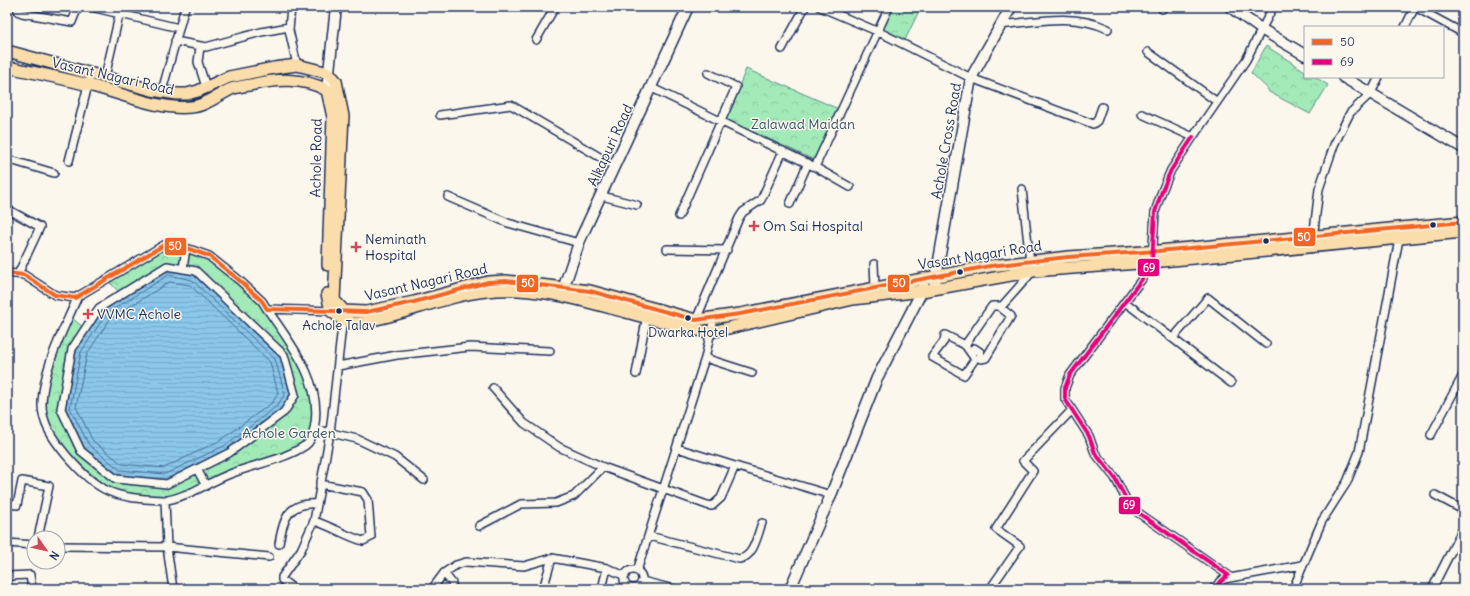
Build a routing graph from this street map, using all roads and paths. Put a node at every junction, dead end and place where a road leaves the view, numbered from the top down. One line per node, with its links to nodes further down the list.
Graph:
1 (17, 7): 2 (street)
2 (78, 7)
3 (90, 7): 16 (street)
4 (185, 7): 20 (street)
5 (291, 7): 19 (street)
6 (336, 7): 37 (street, Achole Road)
7 (555, 7): 25 (street)
8 (688, 7): 43 (street, Alkapuri Road)
9 (804, 7): 28 (street)
10 (820, 7): 23 (street)
11 (890, 7): 23 (street)
12 (1011, 7): 17 (street, Achole Cross Road)
13 (1230, 7): 22 (street)
14 (1273, 7): 22 (street)
15 (1415, 7): 18 (street); 24 (street)
16 (120, 10): 20 (street); 36 (street)
17 (1002, 25): 21 (street); 38 (street, Achole Cross Road)
18 (1406, 26)
19 (289, 27): 27 (street); 32 (street)
20 (179, 28): 26 (street)
21 (1108, 29)
22 (1261, 29): 31 (street); 47 (street)
23 (879, 32): 38 (street); 59 (street)
24 (1463, 33)
25 (536, 40)
26 (175, 42): 27 (street); 45 (street)
27 (200, 47): 42 (street)
28 (782, 49)
29 (7, 51): 34 (main road, Vasant Nagari Road)
30 (1148, 52): 47 (street)
31 (1304, 54)
32 (297, 65): 37 (main road, Vasant Nagari Road); 42 (main road, Vasant Nagari Road)
33 (7, 67): 41 (main road, Vasant Nagari Road)
34 (92, 73): 36 (main road, Vasant Nagari Road); 41 (street)
35 (708, 73): 51 (street)
36 (105, 77): 45 (main road, Vasant Nagari Road)
37 (332, 77): 44 (street, Achole Road); 94 (main road, Achole Road)
38 (971, 78): 48 (street); 84 (street, Achole Cross Road)
39 (1345, 78): 46 (street)
40 (1378, 78): 46 (street)
41 (88, 85): 44 (main road, Vasant Nagari Road); 56 (street)
42 (206, 87): 45 (main road, Vasant Nagari Road)
43 (652, 88): 51 (street); 58 (street, Alkapuri Road)
44 (327, 90): 92 (main road, Achole Road)
45 (162, 92)
46 (1371, 93): 53 (street); 72 (street)
47 (1216, 101): 52 (street)
48 (1102, 107)
49 (1142, 114): 52 (street)
50 (440, 115): 58 (street)
51 (722, 120): 54 (street); 68 (street)
52 (1193, 137): 78 (street)
53 (1463, 148)
54 (783, 151): 57 (street); 77 (street)
55 (7, 159): 60 (street)
56 (68, 161)
57 (808, 163): 59 (street); 65 (street)
58 (615, 166): 63 (street, Alkapuri Road)
59 (815, 167): 61 (street)
60 (54, 173)
61 (850, 187)
62 (1022, 189): 80 (street)
63 (602, 196): 66 (street); 73 (street, Alkapuri Road)
64 (448, 197): 73 (street)
65 (790, 204)
66 (637, 205)
67 (7, 209): 83 (street)
68 (679, 216)
69 (1463, 222): 71 (main road, Vasant Nagari Road)
70 (1463, 232): 71 (main road, Vasant Nagari Road)
71 (1398, 233): 72 (main road, Vasant Nagari Road); 74 (main road, Vasant Nagari Road); 141 (street)
72 (1312, 237): 74 (street); 78 (main road, Vasant Nagari Road)
73 (579, 243): 87 (street, Alkapuri Road)
74 (1317, 247): 78 (main road, Vasant Nagari Road)
75 (186, 248): 81 (street); 88 (street); 91 (street)
76 (667, 249): 77 (street)
77 (726, 250): 96 (street)
78 (1151, 257): 80 (main road, Vasant Nagari Road); 89 (street)
79 (874, 264): 85 (street)
80 (1031, 266): 84 (main road, Vasant Nagari Road); 90 (street)
81 (183, 269): 117 (street); 117 (street)
82 (7, 273): 83 (street)
83 (18, 274): 88 (street)
84 (931, 282): 85 (main road, Vasant Nagari Road); 86 (main road, Vasant Nagari Road)
85 (875, 287): 95 (main road, Vasant Nagari Road)
86 (922, 291): 97 (main road, Vasant Nagari Road); 122 (street)
87 (561, 292): 93 (main road, Vasant Nagari Road); 94 (main road, Vasant Nagari Road)
88 (78, 296): 124 (street)
89 (1125, 302): 98 (street); 110 (street)
90 (1000, 307): 100 (street); 101 (street)
91 (267, 309): 92 (street); 111 (street)
92 (330, 311): 94 (main road)
93 (647, 312): 96 (main road, Vasant Nagari Road); 97 (main road, Vasant Nagari Road); 106 (street)
94 (344, 315): 104 (street)
95 (714, 318): 96 (main road, Vasant Nagari Road); 97 (street)
96 (696, 320)
97 (711, 332): 103 (street)
98 (1173, 338): 99 (street); 108 (street)
99 (1266, 344)
100 (965, 345): 100 (street)
101 (974, 348)
102 (550, 351): 104 (street)
103 (705, 358): 105 (street); 114 (street)
104 (338, 366): 112 (street)
105 (752, 373)
106 (636, 374)
107 (1463, 376): 113 (street)
108 (1231, 383)
109 (493, 388): 116 (street)
110 (1072, 410): 147 (street); 159 (street)
111 (314, 429): 112 (street); 120 (street)
112 (330, 433): 118 (street); 119 (street)
113 (1431, 435)
114 (677, 448): 115 (street); 121 (street)
115 (735, 466): 121 (street); 122 (street)
116 (603, 467): 121 (street); 130 (street)
117 (197, 469): 120 (street)
118 (424, 480)
119 (320, 484): 126 (street); 128 (street)
120 (206, 486): 124 (street)
121 (664, 488): 133 (street)
122 (831, 495): 158 (street)
123 (1435, 495): 127 (street)
124 (165, 501): 138 (street)
125 (7, 504): 132 (street)
126 (317, 504): 128 (street); 136 (street)
127 (1463, 510)
128 (314, 521): 152 (street)
129 (762, 523): 133 (street)
130 (478, 526)
131 (1463, 528): 161 (street)
132 (40, 530)
133 (649, 536): 143 (street)
134 (7, 543): 135 (street)
135 (26, 544)
136 (279, 544)
137 (66, 546): 138 (street)
138 (167, 547): 139 (street); 151 (street)
139 (268, 557)
140 (552, 558): 142 (street); 144 (street); 155 (street)
141 (1302, 565): 147 (street); 160 (street)
142 (607, 568): 146 (street); 156 (street)
143 (637, 571): 146 (street); 148 (street)
144 (444, 573): 153 (street); 154 (street)
145 (7, 576): 150 (street)
146 (625, 576): 148 (street)
147 (1224, 579): 149 (street)
148 (642, 581): 157 (street)
149 (1214, 588)
150 (32, 589)
151 (173, 589)
152 (294, 589)
153 (432, 589)
154 (453, 589)
155 (543, 589)
156 (602, 589)
157 (674, 589)
158 (790, 589)
159 (990, 589)
160 (1293, 589)
161 (1432, 589)

